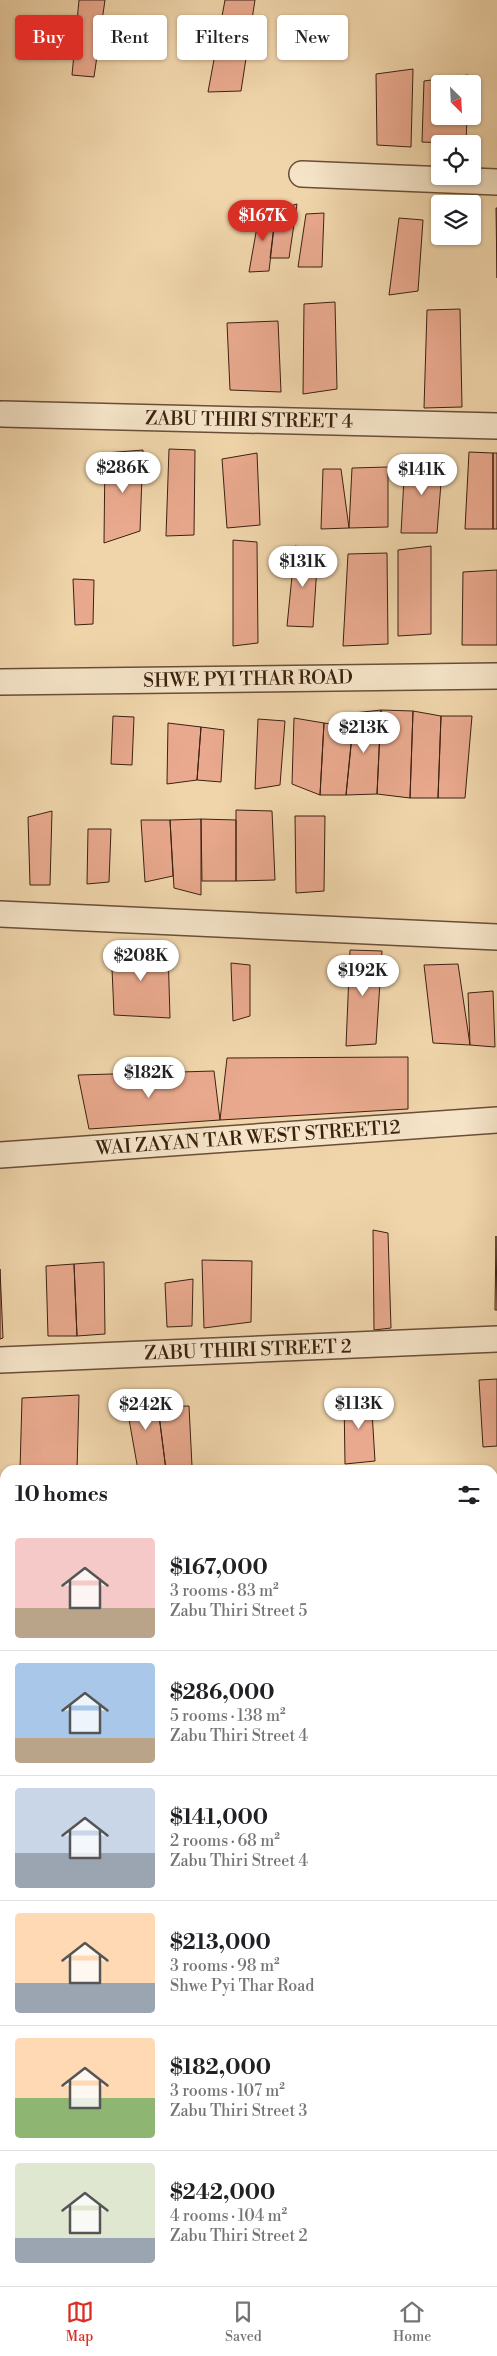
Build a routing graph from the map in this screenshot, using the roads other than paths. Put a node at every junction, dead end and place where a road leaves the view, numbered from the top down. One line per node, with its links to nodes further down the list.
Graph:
1 (302, 174): 2 (street)
2 (497, 182)
3 (2, 414): 4 (street, ZABU THIRI STREET 4)
4 (497, 426)
5 (497, 676): 6 (street, SHWE PYI THAR ROAD)
6 (0, 682)
7 (0, 914): 8 (street)
8 (497, 937)
9 (497, 1120): 10 (street, WAI ZAYAN TAR WEST STREET12)
10 (0, 1155)
11 (497, 1340): 12 (street, ZABU THIRI STREET 2)
12 (0, 1360)

